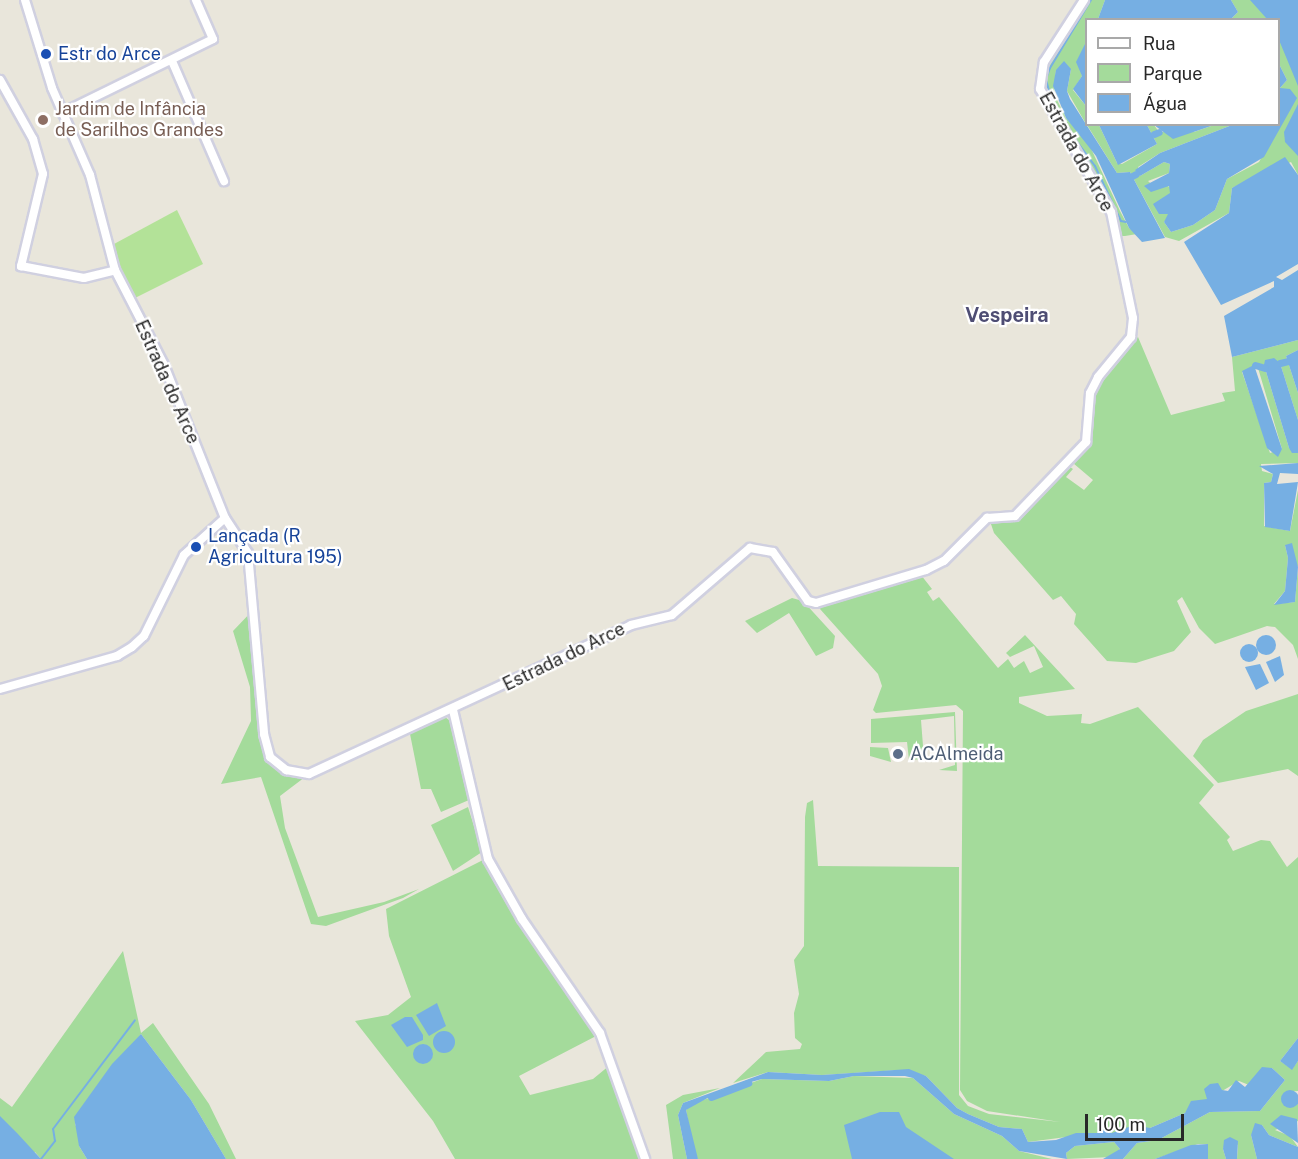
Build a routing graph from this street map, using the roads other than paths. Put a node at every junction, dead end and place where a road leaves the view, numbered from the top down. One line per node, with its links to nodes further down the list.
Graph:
1 (25, 0): 6 (street, Estrada do Arce)
2 (196, 0): 4 (street)
3 (1084, 0): 11 (street, Estrada do Arce)
4 (172, 61): 6 (street); 7 (street)
5 (0, 80): 8 (street)
6 (62, 113): 8 (street, Estrada do Arce)
7 (224, 181)
8 (115, 270): 9 (street, Estrada do Arce)
9 (225, 518): 10 (street); 11 (street, Estrada do Arce)
10 (0, 688)
11 (453, 710): 12 (street)
12 (645, 1159)

